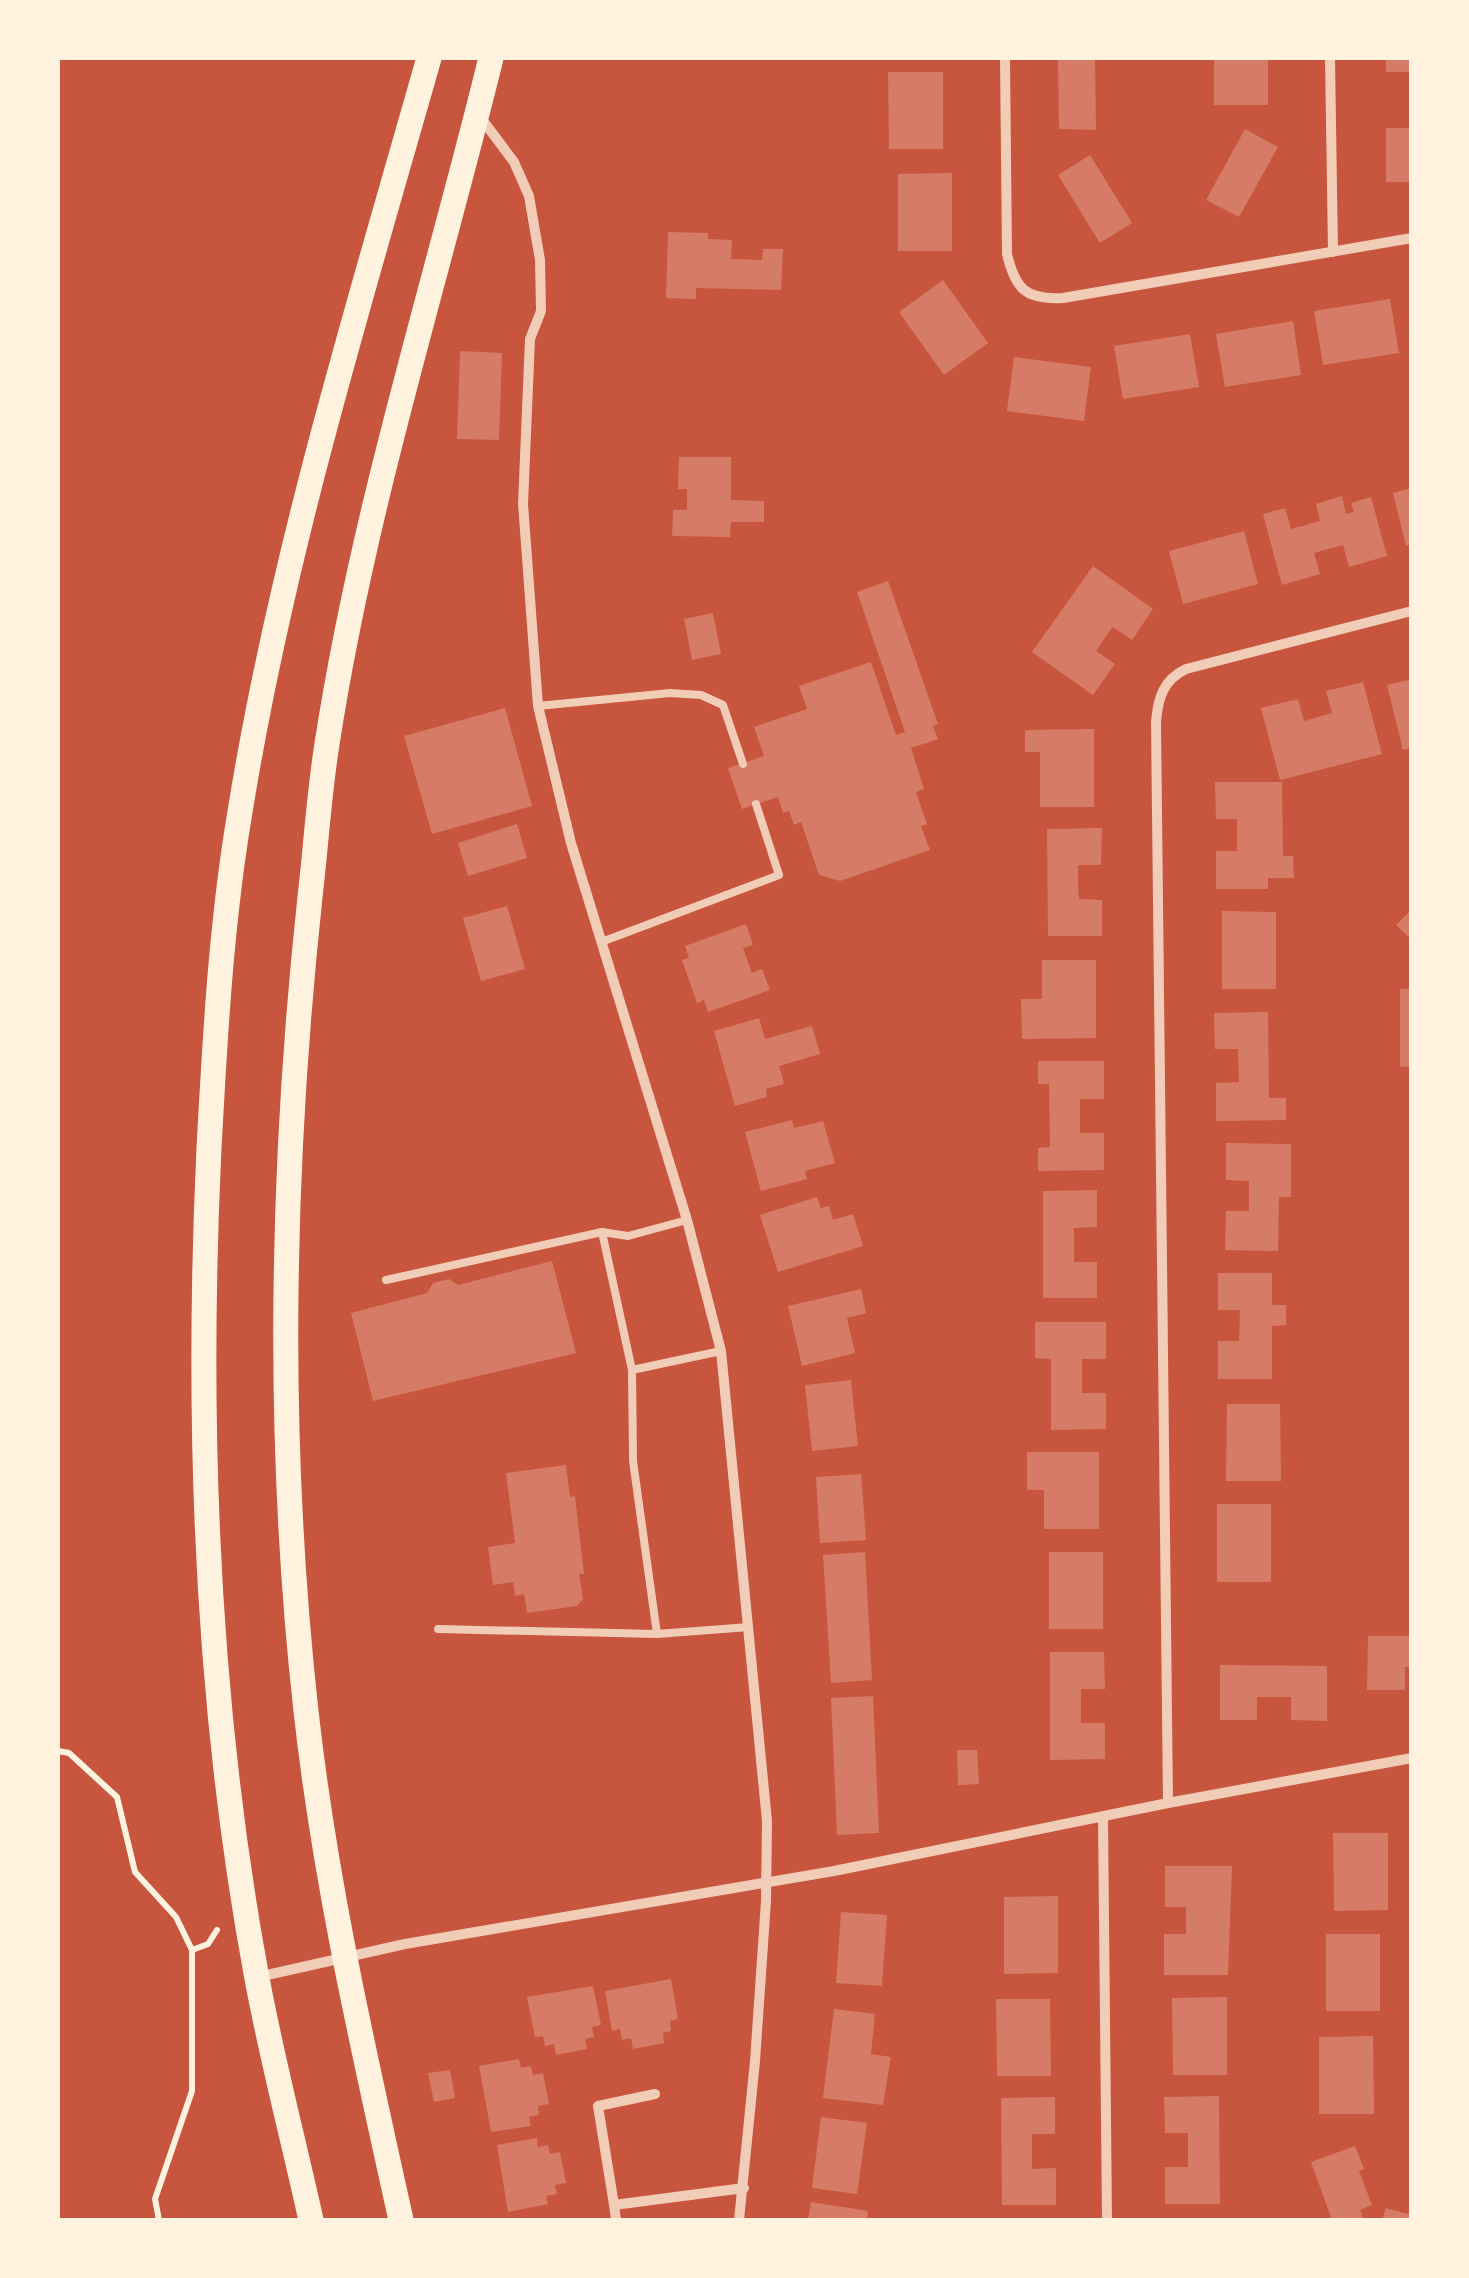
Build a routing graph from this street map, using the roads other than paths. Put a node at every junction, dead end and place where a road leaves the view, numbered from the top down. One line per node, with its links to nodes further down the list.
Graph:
1 (429, 58): 26 (main road)
2 (492, 58): 5 (main road)
3 (1005, 58): 7 (street)
4 (1330, 58): 7 (street)
5 (478, 113): 9 (street); 25 (main road)
6 (1412, 238): 7 (street)
7 (1333, 252)
8 (1412, 612): 22 (street)
9 (538, 706): 10 (lane); 12 (street)
10 (743, 764)
11 (756, 804): 12 (lane)
12 (604, 941): 13 (street)
13 (687, 1220): 14 (lane); 16 (street)
14 (602, 1232): 15 (lane); 17 (lane)
15 (386, 1280)
16 (721, 1351): 17 (lane); 18 (street)
17 (632, 1370): 20 (lane)
18 (749, 1627): 20 (lane); 24 (street)
19 (438, 1628): 20 (lane)
20 (657, 1634)
21 (1412, 1758): 22 (street)
22 (1168, 1803): 23 (street)
23 (1103, 1818): 24 (street); 34 (street)
24 (767, 1881): 25 (street); 28 (street)
25 (344, 1956): 26 (street); 31 (main road)
26 (257, 1977): 30 (main road)
27 (655, 2094): 29 (street)
28 (744, 2188): 29 (street); 33 (street)
29 (614, 2205): 32 (street)
30 (312, 2220)
31 (401, 2220)
32 (616, 2220)
33 (739, 2220)
34 (1108, 2220)

